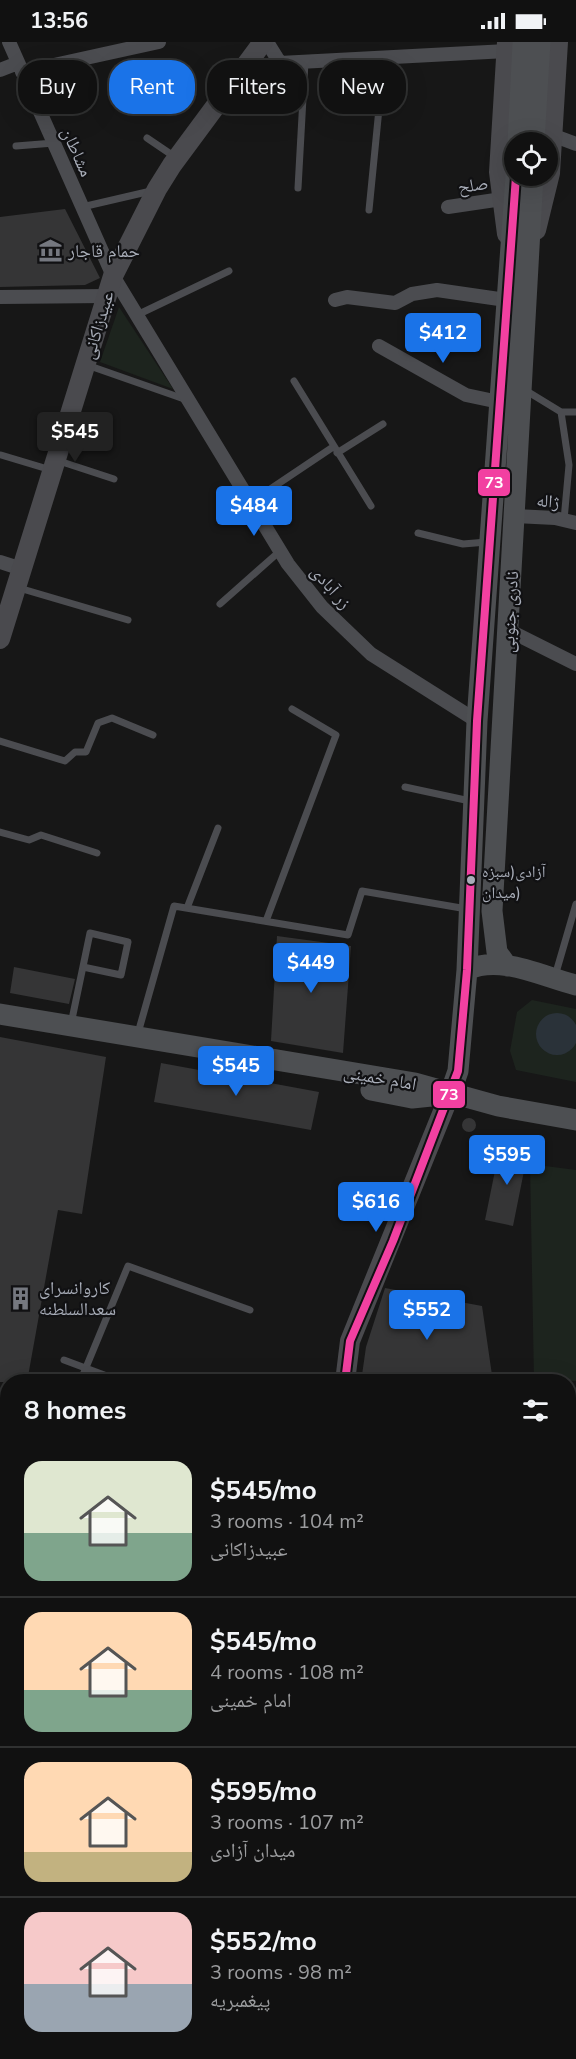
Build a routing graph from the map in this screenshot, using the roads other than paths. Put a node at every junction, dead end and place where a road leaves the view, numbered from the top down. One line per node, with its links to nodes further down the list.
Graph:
1 (9, 42): 10 (street, مشاطان)
2 (159, 42): 8 (street)
3 (265, 42): 9 (street); 24 (main road, عبیدزاکانی)
4 (540, 42): 17 (main road, نادری جنوبی)
5 (558, 42): 18 (main road, نادری جنوبی)
6 (512, 45): 7 (street); 16 (main road); 30 (main road, نادری جنوبی)
7 (384, 57): 11 (street); 33 (lane)
8 (59, 60)
9 (278, 60)
10 (18, 62)
11 (307, 62)
12 (18, 67): 13 (street)
13 (0, 70)
14 (41, 114): 21 (street, مشاطان)
15 (302, 114): 28 (lane)
16 (517, 132)
17 (543, 132)
18 (544, 132)
19 (147, 138): 24 (lane)
20 (558, 141): 22 (street)
21 (54, 143): 23 (lane); 31 (street, مشاطان)
22 (576, 144)
23 (16, 146)
24 (177, 158): 29 (main road, عبیدزاکانی)
25 (516, 186): 34 (main road, نادری جنوبی)
26 (530, 186): 34 (main road, نادری جنوبی)
27 (545, 186): 34 (main road, نادری جنوبی)
28 (298, 188)
29 (157, 189): 31 (lane); 36 (main road, عبیدزاکانی)
30 (502, 200): 32 (street, صلح); 34 (main road, نادری جنوبی)
31 (82, 207): 36 (street, مشاطان)
32 (448, 207)
33 (369, 210)
34 (519, 256): 40 (main road, نادری جنوبی); 45 (main road, نادری جنوبی)
35 (229, 271): 41 (lane)
36 (113, 276): 37 (main road, عبیدزاکانی); 41 (street, زر آبادی)
37 (107, 296): 38 (street); 43 (main road, عبیدزاکانی)
38 (0, 297)
39 (335, 300): 40 (street)
40 (506, 300): 47 (main road, نادری جنوبی)
41 (137, 315): 46 (street, زر آبادی)
42 (379, 346): 47 (street)
43 (86, 365): 46 (lane); 53 (main road, عبیدزاکانی)
44 (294, 381): 51 (lane)
45 (522, 388): 48 (lane); 57 (main road, نادری جنوبی)
46 (189, 401): 55 (street, زر آبادی)
47 (499, 402): 60 (main road, نادری جنوبی)
48 (561, 411): 49 (lane); 58 (lane)
49 (576, 412)
50 (383, 424): 51 (lane)
51 (335, 450): 55 (lane); 56 (lane)
52 (1, 455): 53 (lane)
53 (55, 466): 54 (lane); 63 (main road, عبیدزاکانی)
54 (114, 479)
55 (251, 502): 61 (street, زر آبادی)
56 (371, 506)
57 (516, 516): 58 (street, ژاله); 66 (main road, نادری جنوبی)
58 (570, 521)
59 (418, 533): 60 (lane)
60 (489, 542): 70 (main road, نادری جنوبی)
61 (280, 551): 64 (lane); 70 (street, زر آبادی)
62 (0, 562): 63 (street)
63 (19, 578): 65 (lane); 67 (main road, عبیدزاکانی)
64 (220, 604)
65 (128, 620)
66 (510, 631): 68 (street); 82 (main road, نادری جنوبی)
67 (0, 639)
68 (576, 664)
69 (292, 709): 81 (lane)
70 (477, 721): 74 (main road, نادری جنوبی)
71 (153, 735): 72 (lane)
72 (0, 741)
73 (405, 787): 74 (lane)
74 (473, 802): 80 (main road, نادری جنوبی)
75 (218, 828): 79 (lane)
76 (0, 832): 77 (lane)
77 (97, 853)
78 (576, 904): 86 (lane)
79 (187, 908): 81 (lane); 91 (lane)
80 (467, 909): 81 (lane); 83 (main road, نادری جنوبی)
81 (266, 921)
82 (496, 947): 83 (main road); 84 (main road, نادری جنوبی)
83 (467, 961): 84 (main road); 92 (main road, نادری جنوبی)
84 (507, 966): 86 (main road)
85 (83, 967): 85 (lane); 90 (lane)
86 (554, 980): 87 (main road)
87 (576, 985)
88 (0, 1014): 90 (main road, امام خمینی)
89 (0, 1024): 92 (main road, امام خمینی)
90 (71, 1027): 91 (main road, امام خمینی)
91 (136, 1038): 92 (main road, امام خمینی)
92 (450, 1094): 93 (main road); 99 (main road)
93 (576, 1120)
94 (250, 1310): 96 (lane)
95 (64, 1360): 96 (lane)
96 (86, 1369): 97 (lane); 98 (lane)
97 (84, 1374)
98 (100, 1374)
99 (346, 1374)

